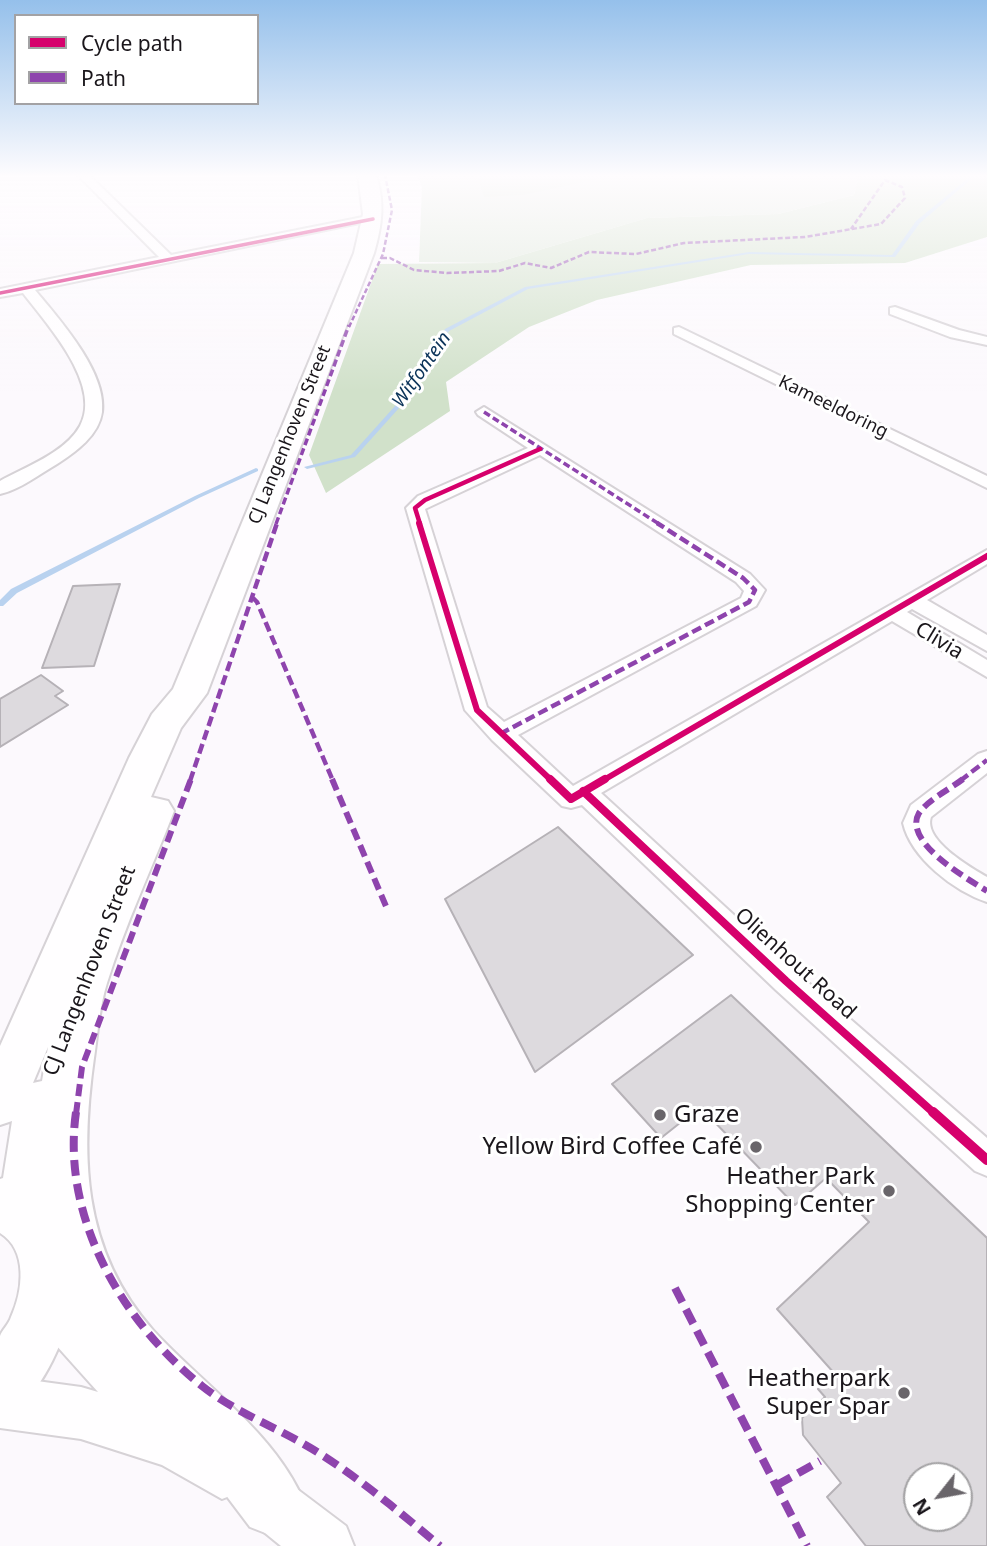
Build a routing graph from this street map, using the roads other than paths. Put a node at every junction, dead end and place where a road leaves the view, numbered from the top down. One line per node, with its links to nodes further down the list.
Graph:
1 (156, 247): 4 (street)
2 (233, 247): 4 (street)
3 (366, 247): 19 (highway, CJ Langenhoven Street)
4 (169, 260): 5 (street)
5 (26, 288): 6 (street); 13 (street)
6 (0, 293)
7 (895, 311): 9 (street)
8 (679, 331): 12 (street, Kameeldoring)
9 (987, 341)
10 (484, 412): 11 (street)
11 (540, 449): 20 (street, Olienhout Road); 20 (street)
12 (987, 483)
13 (0, 489)
14 (987, 556): 15 (street)
15 (912, 600): 16 (street); 17 (street, Clivia)
16 (892, 612): 18 (street, Clivia); 22 (street)
17 (987, 644)
18 (987, 670)
19 (189, 693): 24 (highway, CJ Langenhoven Street); 25 (highway, CJ Langenhoven Street)
20 (500, 734): 22 (street, Olienhout Road)
21 (987, 760): 23 (street)
22 (577, 795): 26 (street, Olienhout Road)
23 (987, 891)
24 (84, 981): 27 (highway, CJ Langenhoven Street); 32 (highway)
25 (0, 1102)
26 (987, 1160)
27 (12, 1210): 28 (highway)
28 (47, 1299): 29 (highway); 31 (main road)
29 (0, 1383)
30 (0, 1402): 31 (main road)
31 (175, 1443): 32 (main road)
32 (273, 1504): 33 (main road)
33 (326, 1546)

